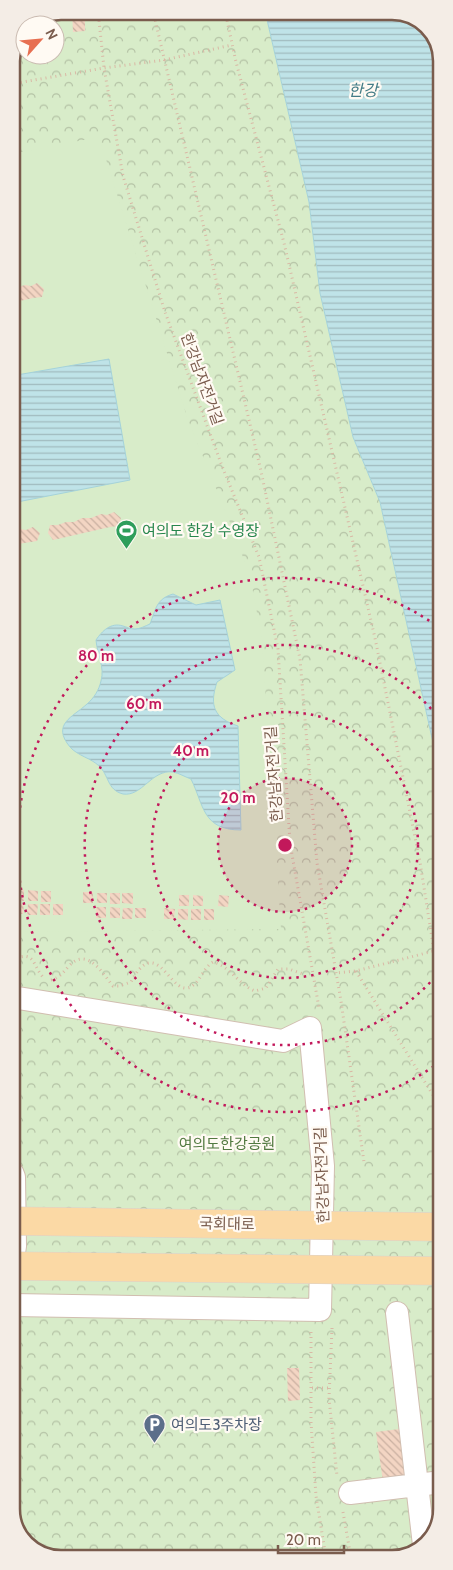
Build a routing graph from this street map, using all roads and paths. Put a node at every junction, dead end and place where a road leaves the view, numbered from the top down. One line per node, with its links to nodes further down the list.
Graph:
1 (99, 20): 6 (path, 한강남자전거길)
2 (155, 20): 5 (path)
3 (227, 20): 4 (path)
4 (232, 44): 5 (path); 8 (path)
5 (164, 60): 6 (path); 12 (path)
6 (104, 68): 7 (path); 15 (path, 한강남자전거길)
7 (20, 82)
8 (433, 945)
9 (433, 951): 11 (path)
10 (20, 957): 13 (path)
11 (356, 971): 12 (path); 16 (path)
12 (336, 973): 17 (path)
13 (303, 974)
14 (20, 998): 22 (street)
15 (320, 1013)
16 (433, 1094)
17 (364, 1162)
18 (20, 1221): 19 (main road, 국회대로, bridge)
19 (433, 1227)
20 (20, 1266): 21 (main road, bridge)
21 (433, 1271)
22 (311, 1310): 24 (street); 26 (path)
23 (397, 1313): 29 (street)
24 (20, 1315)
25 (332, 1325): 27 (path)
26 (312, 1388): 27 (path); 32 (path)
27 (329, 1388): 30 (path)
28 (433, 1483): 29 (street)
29 (417, 1485): 30 (street); 31 (street)
30 (343, 1493): 33 (path)
31 (423, 1536)
32 (325, 1550)
33 (350, 1550)

